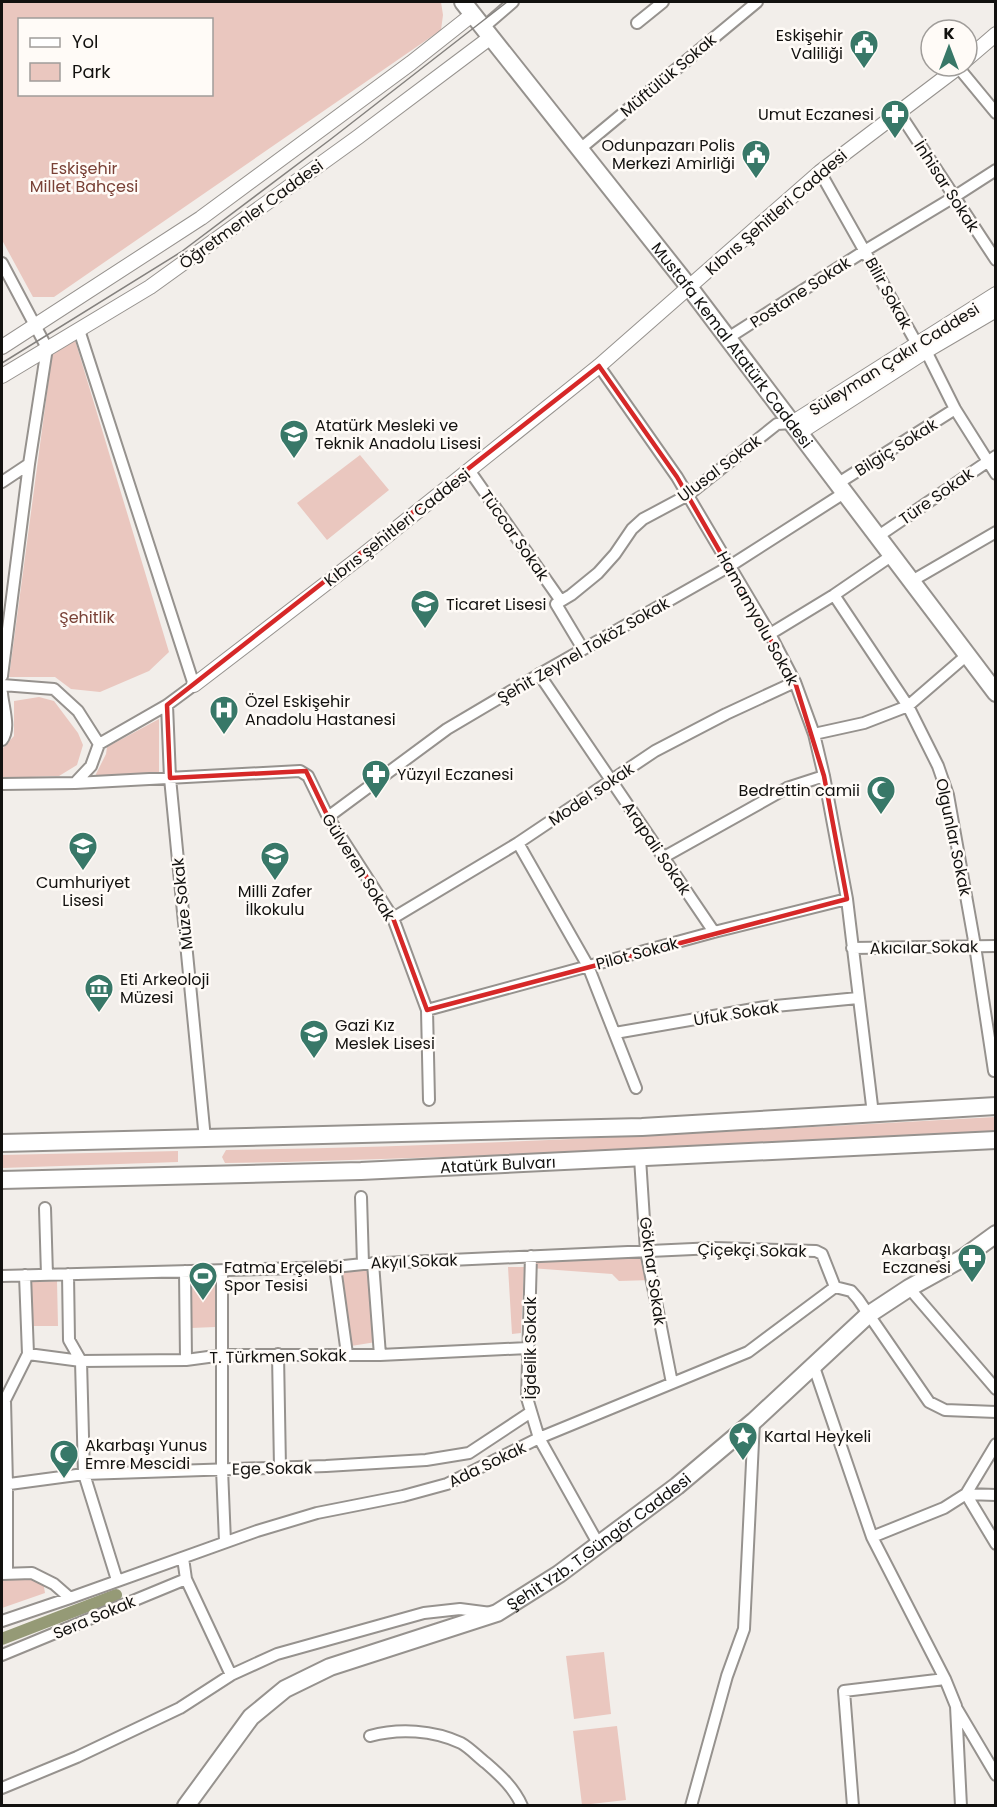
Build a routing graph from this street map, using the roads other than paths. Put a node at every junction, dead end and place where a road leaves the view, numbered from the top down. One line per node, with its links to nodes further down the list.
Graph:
1 (513, 2): 4 (street)
2 (663, 2): 5 (street)
3 (757, 2): 12 (street, Müftülük Sokak)
4 (478, 20): 12 (main road, Mustafa Kemal Atatürk Caddesi); 22 (main road, Öğretmenler Caddesi); 23 (main road, Öğretmenler Caddesi)
5 (637, 23)
6 (996, 34): 7 (main road, Kıbrıs Şehitleri Caddesi)
7 (979, 49)
8 (943, 78): 10 (main road, Kıbrıs Şehitleri Caddesi)
9 (972, 78): 11 (street)
10 (898, 111): 14 (main road, Kıbrıs Şehitleri Caddesi); 15 (street, İnhisar Sokak)
11 (996, 113)
12 (580, 149): 19 (main road, Mustafa Kemal Atatürk Caddesi)
13 (996, 170): 15 (street, Postane Sokak)
14 (820, 172): 16 (street, Bilir Sokak); 19 (main road, Kıbrıs Şehitleri Caddesi)
15 (954, 198): 16 (street, Postane Sokak); 17 (street, İnhisar Sokak)
16 (866, 250): 24 (street, Postane Sokak); 27 (street, Bilir Sokak)
17 (996, 260)
18 (2, 263): 22 (street)
19 (689, 287): 24 (main road, Mustafa Kemal Atatürk Caddesi); 28 (main road, Kıbrıs Şehitleri Caddesi)
20 (996, 294): 27 (main road, Süleyman Çakır Caddesi)
21 (996, 310): 27 (main road, Süleyman Çakır Caddesi)
22 (35, 327): 25 (main road, Öğretmenler Caddesi); 26 (street)
23 (79, 330): 26 (main road, Öğretmenler Caddesi); 54 (street)
24 (728, 338): 31 (main road, Mustafa Kemal Atatürk Caddesi)
25 (2, 347)
26 (47, 348): 29 (main road, Öğretmenler Caddesi); 33 (street)
27 (921, 348): 30 (street, Bilir Sokak); 31 (main road, Süleyman Çakır Caddesi)
28 (599, 366): 34 (main road, Kıbrıs şehitleri Caddesi); 38 (street, Hamamyolu Sokak)
29 (2, 376)
30 (955, 409): 32 (street, Bilir Sokak); 37 (street, Bilgiç Sokak)
31 (795, 428): 37 (main road, Mustafa Kemal Atatürk Caddesi); 38 (street, Ulusal Sokak)
32 (992, 458): 35 (street, Bilir Sokak); 40 (street, Türe Sokak)
33 (29, 464): 36 (street); 46 (street)
34 (469, 470): 45 (street, Tüccar Sokak); 54 (main road, Kıbrıs şehitleri Caddesi)
35 (996, 474)
36 (2, 482)
37 (841, 489): 40 (main road, Mustafa Kemal Atatürk Caddesi); 42 (street, Şehit Zeynel Toköz Sokak)
38 (688, 495): 42 (street, Hamamyolu Sokak); 45 (street, Ulusal Sokak)
39 (996, 532): 43 (street)
40 (878, 537): 41 (main road, Mustafa Kemal Atatürk Caddesi)
41 (891, 556): 43 (main road, Mustafa Kemal Atatürk Caddesi); 44 (street)
42 (730, 566): 47 (street, Hamamyolu Sokak); 48 (street, Şehit Zeynel Toköz Sokak)
43 (910, 582): 49 (main road, Mustafa Kemal Atatürk Caddesi)
44 (834, 595): 47 (street); 58 (street, Olgunlar Sokak)
45 (561, 601): 48 (street)
46 (6, 605): 51 (street)
47 (770, 634): 52 (street, Hamamyolu Sokak)
48 (583, 649): 50 (street, Şehit Zeynel Toköz Sokak)
49 (967, 655): 56 (main road, Mustafa Kemal Atatürk Caddesi); 58 (street)
50 (539, 674): 64 (street, Arapali Sokak); 67 (street, Şehit Zeynel Toköz Sokak)
51 (2, 676)
52 (795, 682): 59 (street, Hamamyolu Sokak); 64 (street, Model sokak)
53 (2, 685): 61 (street)
54 (194, 685): 57 (street)
55 (2, 693): 60 (street)
56 (996, 693)
57 (167, 705): 61 (street); 63 (street, Müze Sokak)
58 (908, 706): 59 (street); 73 (street, Olgunlar Sokak)
59 (814, 735): 62 (street, Hamamyolu Sokak)
60 (2, 740)
61 (99, 744): 65 (street)
62 (824, 776): 69 (street); 70 (street, Hamamyolu Sokak)
63 (170, 778): 65 (street); 67 (street, Gülveren Sokak); 86 (street, Müze Sokak)
64 (611, 779): 68 (street, Model sokak); 69 (street, Arapali Sokak)
65 (75, 783): 66 (street)
66 (2, 784)
67 (328, 817): 71 (street, Gülveren Sokak)
68 (518, 843): 71 (street, Model sokak); 76 (street)
69 (664, 857): 72 (street, Arapali Sokak)
70 (847, 899): 72 (street, Pilot Sokak); 75 (street, Hamamyolu Sokak)
71 (393, 918): 78 (street, Gülveren Sokak)
72 (714, 932): 76 (street, Pilot Sokak)
73 (975, 946): 74 (street, Akıcılar Sokak); 75 (street, Akıcılar Sokak); 79 (street, Olgunlar Sokak)
74 (996, 946)
75 (852, 948): 77 (street, Hamamyolu Sokak)
76 (588, 966): 78 (street, Pilot Sokak); 80 (street)
77 (858, 998): 80 (street, Ufuk Sokak); 85 (street, Hamamyolu Sokak)
78 (427, 1010): 83 (street, Gülveren Sokak)
79 (992, 1024): 81 (street, Olgunlar Sokak)
80 (615, 1033): 82 (street)
81 (994, 1071)
82 (636, 1088)
83 (429, 1100)
84 (996, 1106): 85 (main road, Atatürk Bulvarı)
85 (873, 1114): 86 (main road, Atatürk Bulvarı)
86 (205, 1139): 88 (main road, Atatürk Bulvarı)
87 (996, 1140): 89 (main road, Atatürk Bulvarı)
88 (2, 1143)
89 (640, 1158): 90 (main road, Atatürk Bulvarı); 95 (street, Göknar Sokak)
90 (2, 1180)
91 (361, 1197): 98 (street)
92 (45, 1208): 104 (street)
93 (996, 1234): 97 (main road, Şehit Yzb. T.Güngör Caddesi)
94 (996, 1246): 97 (main road)
95 (646, 1251): 96 (street, Akyıl Sokak); 106 (street, Çiçekçi Sokak); 118 (street, Göknar Sokak)
96 (531, 1256): 98 (street, Akyıl Sokak); 109 (street, İğdelik Sokak)
97 (963, 1258): 107 (main road, Şehit Yzb. T.Güngör Caddesi)
98 (368, 1263): 99 (street, Akyıl Sokak); 114 (street)
99 (335, 1267): 100 (street, Akyıl Sokak); 112 (street)
100 (222, 1270): 101 (street, Akyıl Sokak); 113 (street)
101 (185, 1271): 102 (street, Akyıl Sokak); 115 (street)
102 (68, 1274): 104 (street, Akyıl Sokak); 116 (street)
103 (25, 1275): 104 (street, Akyıl Sokak); 105 (street, Akyıl Sokak); 110 (street)
104 (47, 1275)
105 (2, 1276)
106 (835, 1287): 108 (street); 118 (street, Ada Sokak)
107 (909, 1288): 108 (main road, Şehit Yzb. T.Güngör Caddesi); 119 (street)
108 (868, 1315): 117 (main road, Şehit Yzb. T.Güngör Caddesi); 122 (street)
109 (528, 1348): 114 (street, T. Türkmen Sokak); 121 (street, İğdelik Sokak)
110 (28, 1354): 116 (street, T. Türkmen Sokak); 120 (street)
111 (278, 1354): 112 (street, T. Türkmen Sokak); 113 (street, T. Türkmen Sokak); 126 (street)
112 (346, 1354): 114 (street, T. Türkmen Sokak)
113 (223, 1355): 115 (street, T. Türkmen Sokak); 127 (street)
114 (380, 1355)
115 (186, 1360): 116 (street, T. Türkmen Sokak)
116 (81, 1361): 128 (street)
117 (813, 1364): 123 (main road, Şehit Yzb. T.Güngör Caddesi); 132 (street)
118 (672, 1383): 124 (street, Ada Sokak)
119 (996, 1389)
120 (3, 1400): 129 (street)
121 (531, 1412): 124 (street, İğdelik Sokak); 126 (street, Ege Sokak)
122 (996, 1412)
123 (754, 1421): 135 (main road, Şehit Yzb. T.Güngör Caddesi); 152 (street)
124 (540, 1438): 133 (street, Ada Sokak); 135 (street, İğdelik Sokak)
125 (996, 1444): 130 (street)
126 (280, 1468): 127 (street, Ege Sokak)
127 (222, 1469): 128 (street, Ege Sokak); 133 (street)
128 (84, 1474): 129 (street, Ege Sokak); 139 (street)
129 (4, 1485): 137 (street)
130 (966, 1494): 131 (street); 132 (street); 134 (street)
131 (996, 1494)
132 (872, 1537): 145 (street)
133 (225, 1542): 136 (street, Ada Sokak)
134 (996, 1544)
135 (600, 1545): 141 (main road, Şehit Yzb. T.Güngör Caddesi)
136 (183, 1558): 138 (street); 139 (street, Ada Sokak)
137 (4, 1574): 140 (street)
138 (186, 1579): 143 (street, Sera Sokak); 144 (street)
139 (117, 1580): 140 (street, Ada Sokak)
140 (70, 1598): 142 (street, Ada Sokak)
141 (497, 1613): 144 (street); 150 (main road, Şehit Yzb. T.Güngör Caddesi)
142 (2, 1621)
143 (2, 1655)
144 (231, 1674): 149 (street)
145 (945, 1679): 146 (street); 153 (street)
146 (956, 1706): 148 (street); 154 (street)
147 (370, 1736): 151 (street)
148 (996, 1774)
149 (2, 1788)
150 (186, 1806)
151 (522, 1806)
152 (691, 1806)
153 (854, 1806)
154 (962, 1806)

